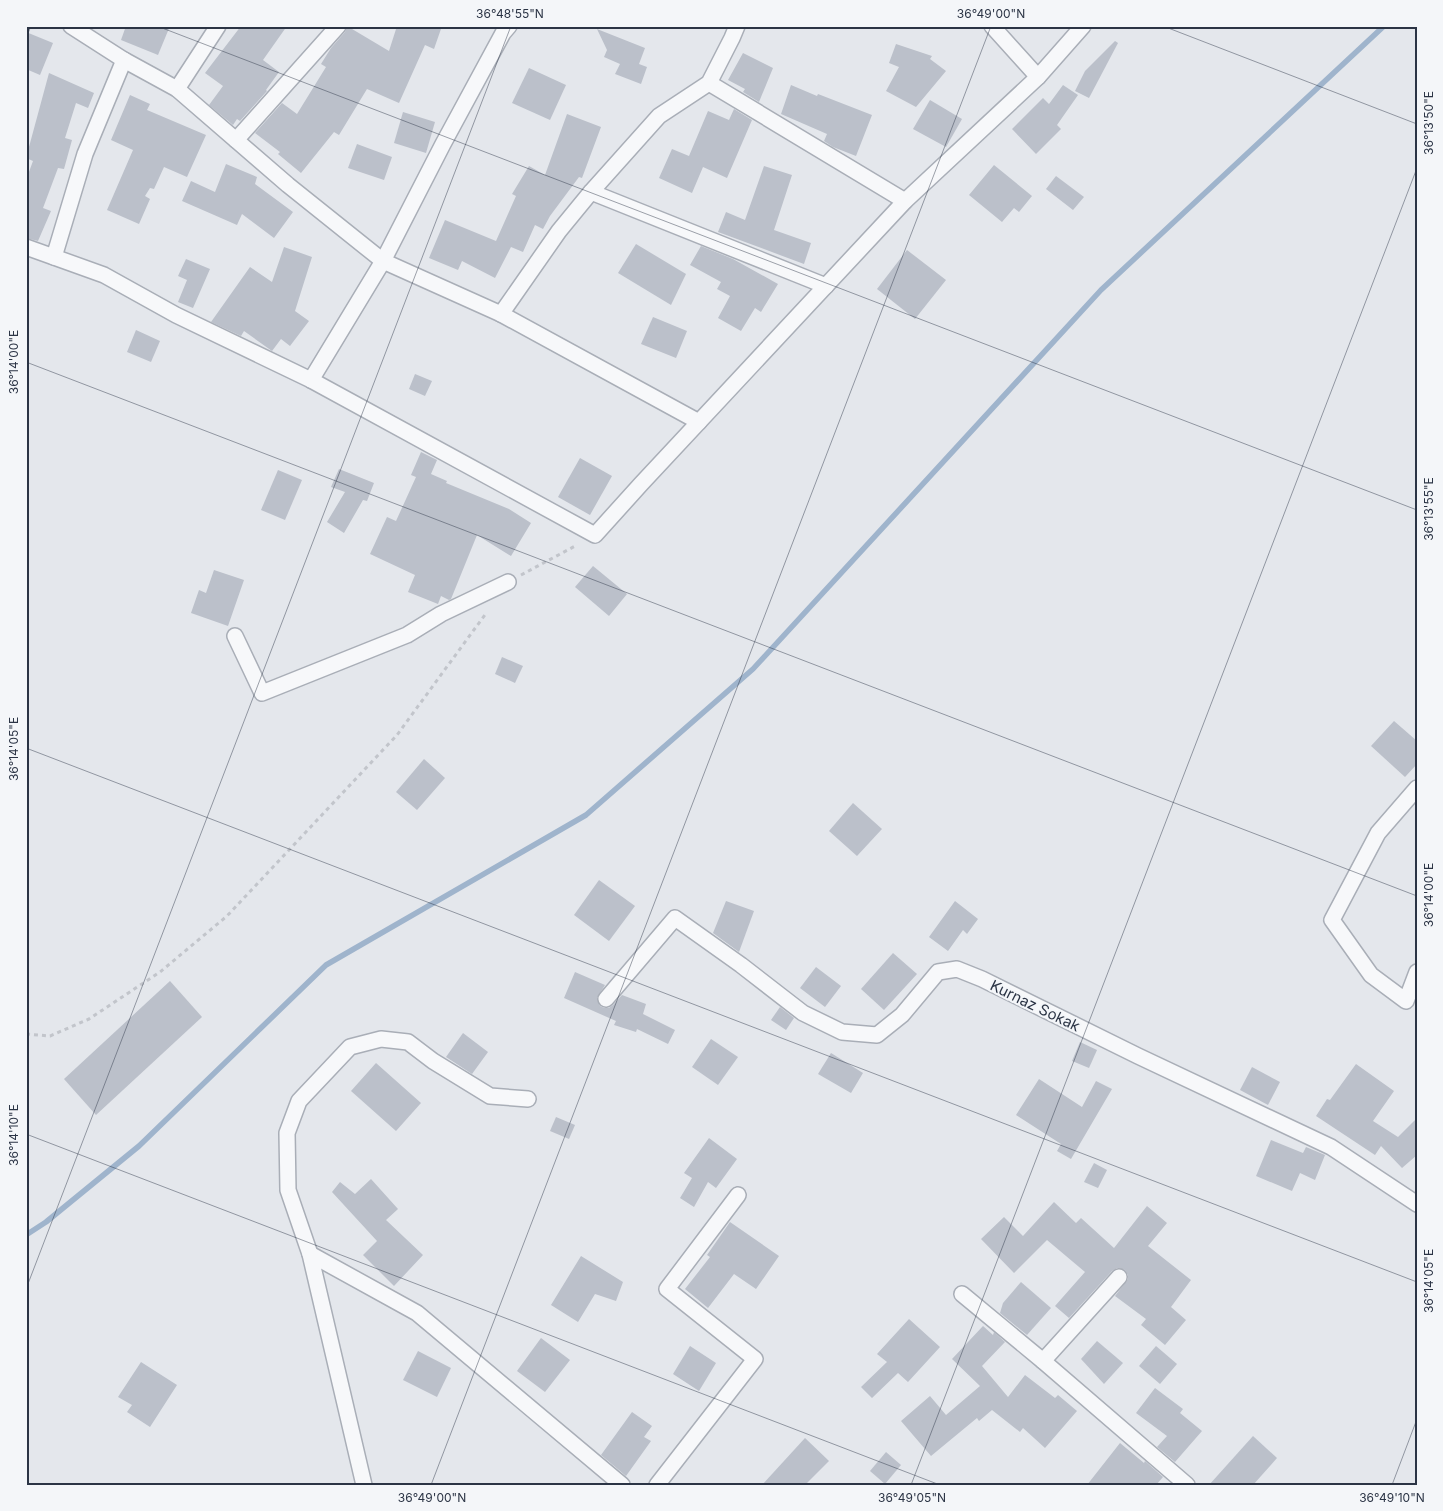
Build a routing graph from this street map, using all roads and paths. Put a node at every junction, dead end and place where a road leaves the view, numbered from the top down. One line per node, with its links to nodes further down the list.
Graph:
1 (71, 26): 8 (street)
2 (218, 26): 11 (street)
3 (338, 26): 12 (street)
4 (508, 26): 17 (street)
5 (737, 26): 10 (street)
6 (992, 26): 9 (street)
7 (1083, 26): 9 (street)
8 (124, 60): 11 (street); 16 (street)
9 (1038, 77): 14 (street)
10 (709, 83): 13 (street); 14 (street)
11 (177, 89): 12 (street)
12 (236, 140): 17 (street)
13 (591, 192): 18 (street); 19 (street)
14 (905, 201): 18 (street)
15 (26, 247): 16 (street)
16 (54, 257): 20 (street)
17 (383, 261): 19 (street); 20 (street)
18 (826, 286): 21 (street)
19 (501, 314): 21 (street)
20 (311, 380): 22 (street)
21 (699, 422): 22 (street)
22 (595, 535): 23 (path)
23 (508, 582): 25 (street)
24 (491, 606): 30 (path)
25 (234, 636)
26 (1417, 788): 29 (street)
27 (1417, 972): 29 (street)
28 (606, 1000): 33 (street, Kurnaz Sokak)
29 (1411, 1004)
30 (26, 1034)
31 (528, 1099): 34 (street)
32 (738, 1195): 40 (street)
33 (1417, 1204)
34 (310, 1254): 38 (street); 39 (street)
35 (1119, 1277): 37 (street)
36 (962, 1294): 37 (street)
37 (1043, 1361): 41 (street)
38 (364, 1485)
39 (622, 1485)
40 (657, 1485)
41 (1187, 1485)

